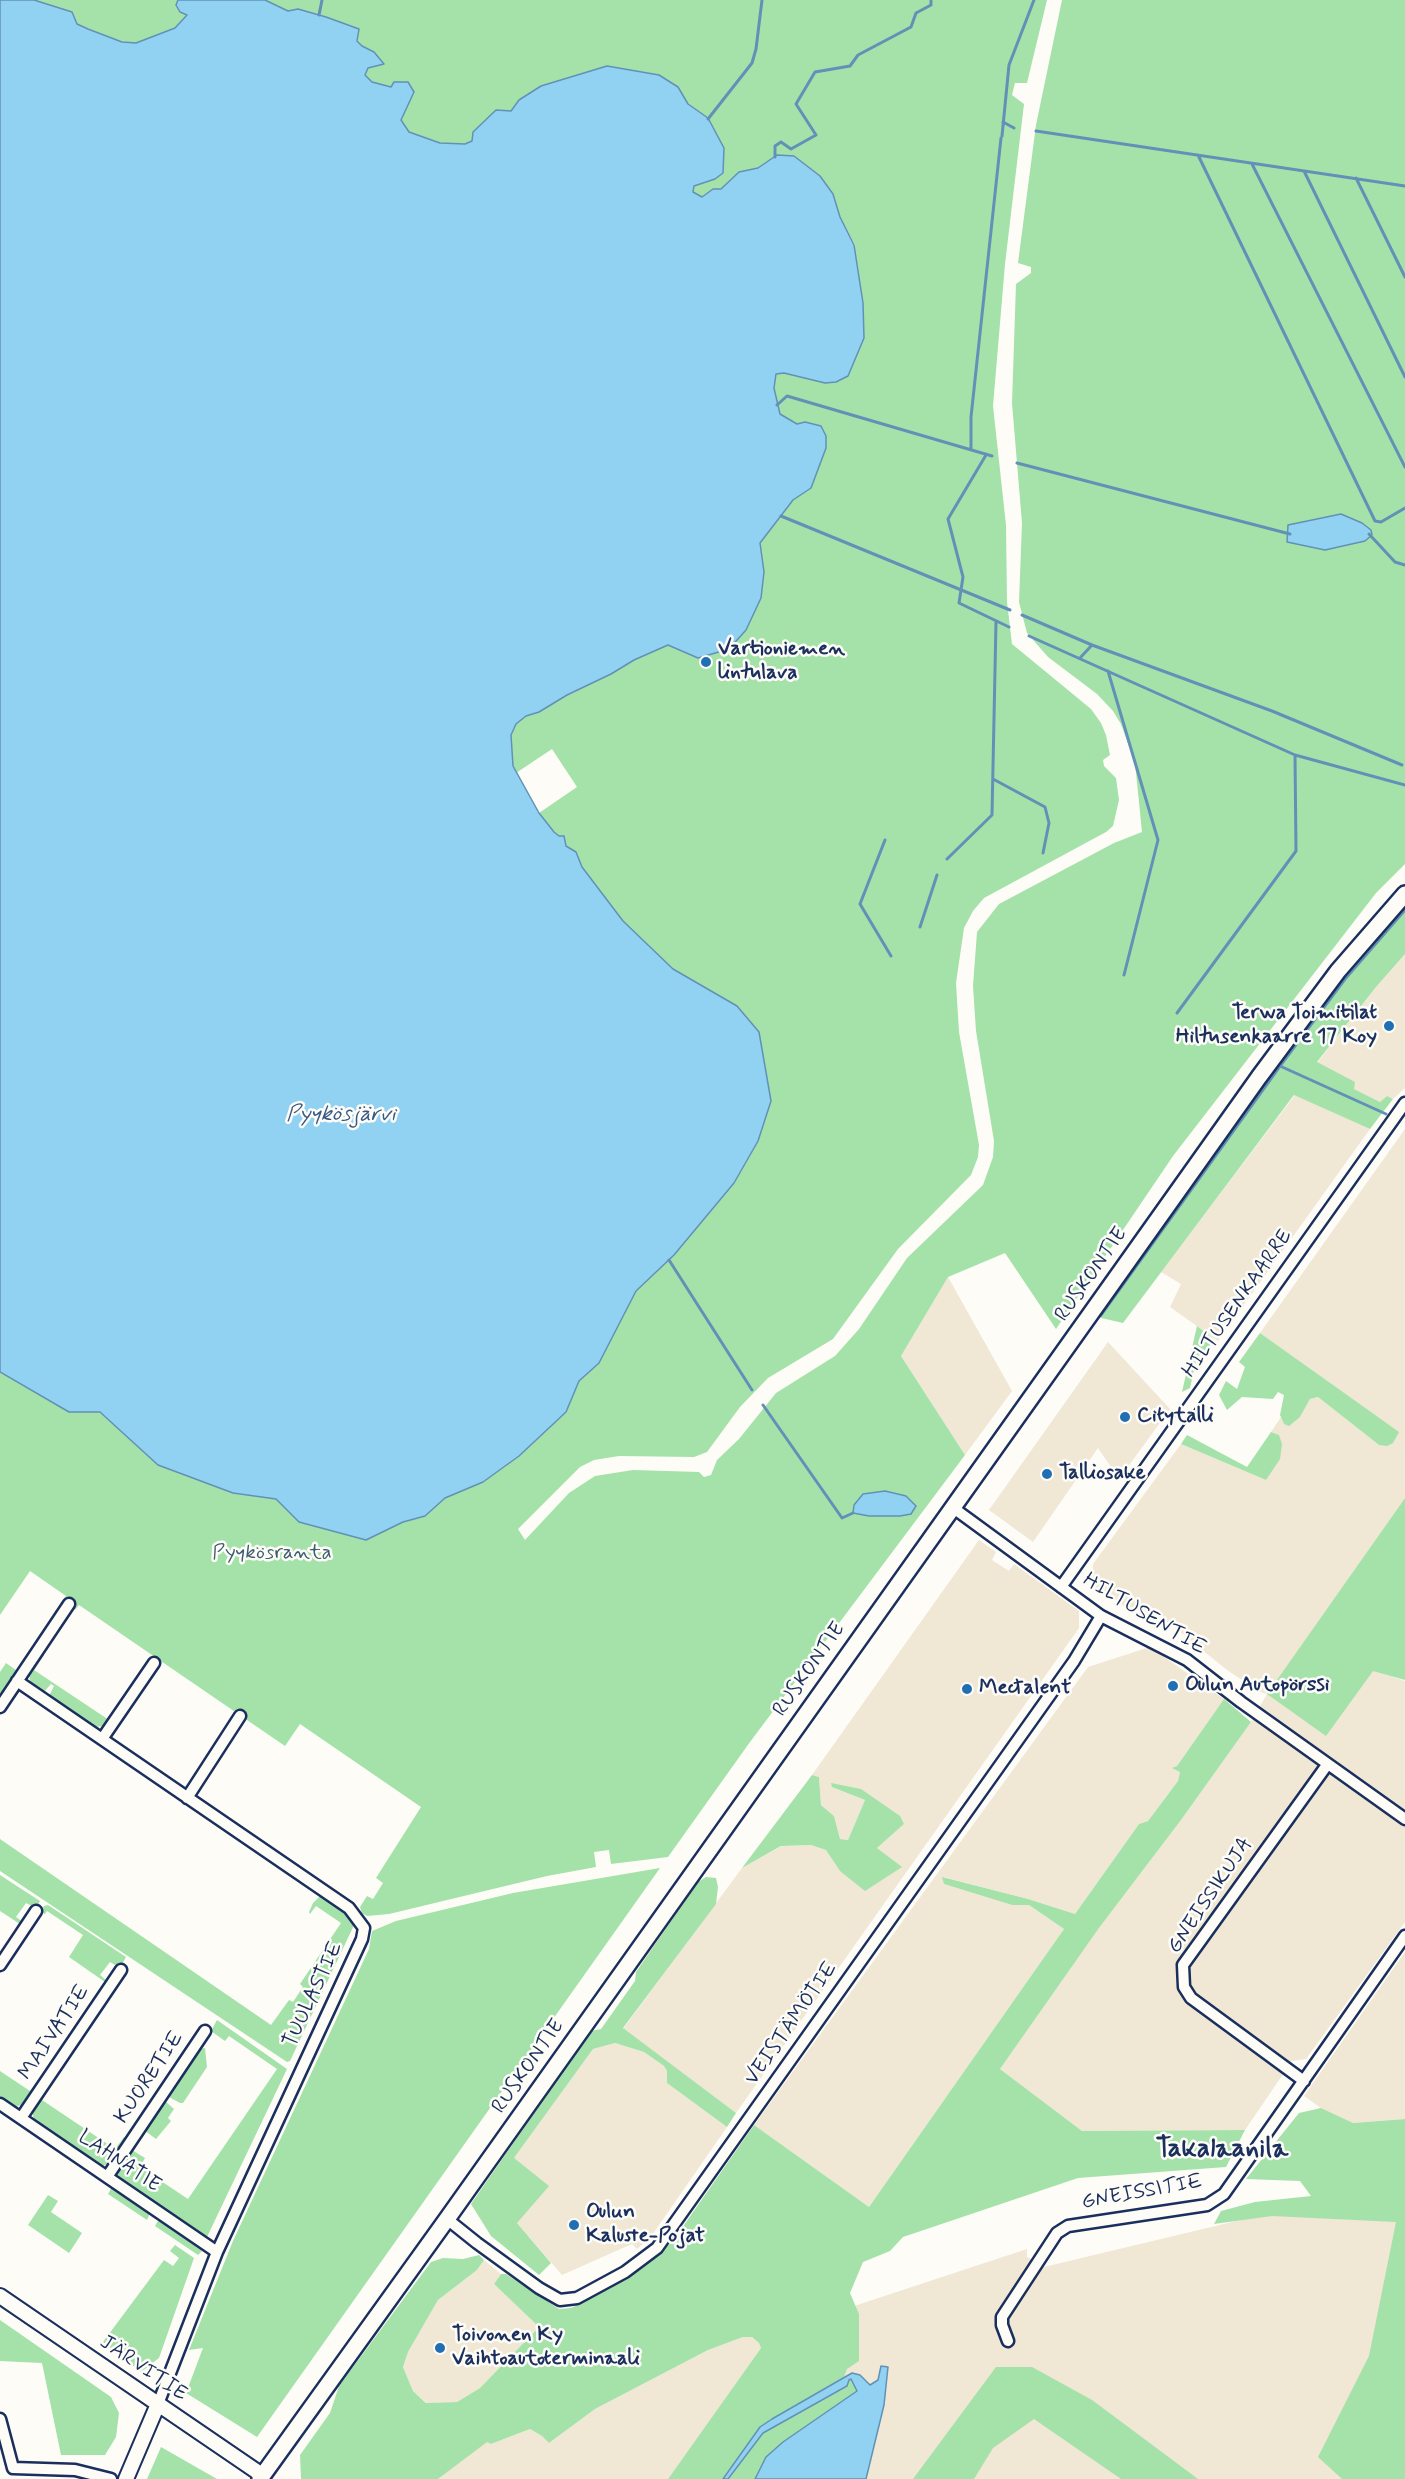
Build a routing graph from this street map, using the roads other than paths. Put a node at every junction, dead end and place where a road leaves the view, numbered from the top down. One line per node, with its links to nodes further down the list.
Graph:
1 (1405, 894): 3 (main road, RUSKONTIE)
2 (1405, 1103): 4 (street, HILTUSENKAARRE)
3 (952, 1507): 4 (street, HILTUSENTIE); 24 (main road, RUSKONTIE)
4 (1061, 1587): 6 (street, HILTUSENTIE)
5 (69, 1604): 8 (street)
6 (1101, 1616): 12 (street, HILTUSENTIE); 24 (street, VEISTÄMÖTIE)
7 (154, 1663): 11 (street)
8 (17, 1681): 9 (street); 11 (street, TUULASTIE)
9 (0, 1707)
10 (240, 1716): 13 (street)
11 (102, 1739): 13 (street, TUULASTIE)
12 (1327, 1765): 14 (street, HILTUSENTIE); 20 (street, GNEISSIKUJA)
13 (187, 1798): 25 (street, TUULASTIE)
14 (1405, 1819)
15 (36, 1911): 17 (street)
16 (1405, 1936): 20 (street, GNEISSITIE)
17 (0, 1965)
18 (121, 1970): 22 (street, MAIVATIE)
19 (205, 2031): 23 (street, KUORETIE)
20 (1304, 2081): 27 (street, GNEISSITIE)
21 (0, 2104): 22 (street, LAHNATIE)
22 (21, 2118): 23 (street, LAHNATIE)
23 (107, 2176): 25 (street, LAHNATIE)
24 (447, 2219): 31 (main road, RUSKONTIE)
25 (217, 2252): 28 (street, TUULASTIE)
26 (0, 2296): 28 (street, JÄRVITIE)
27 (1008, 2341)
28 (158, 2404): 31 (street, JÄRVITIE); 34 (street)
29 (0, 2419): 30 (street)
30 (13, 2468): 32 (street); 33 (street)
31 (264, 2478)
32 (9, 2479)
33 (111, 2479)
34 (126, 2479)

